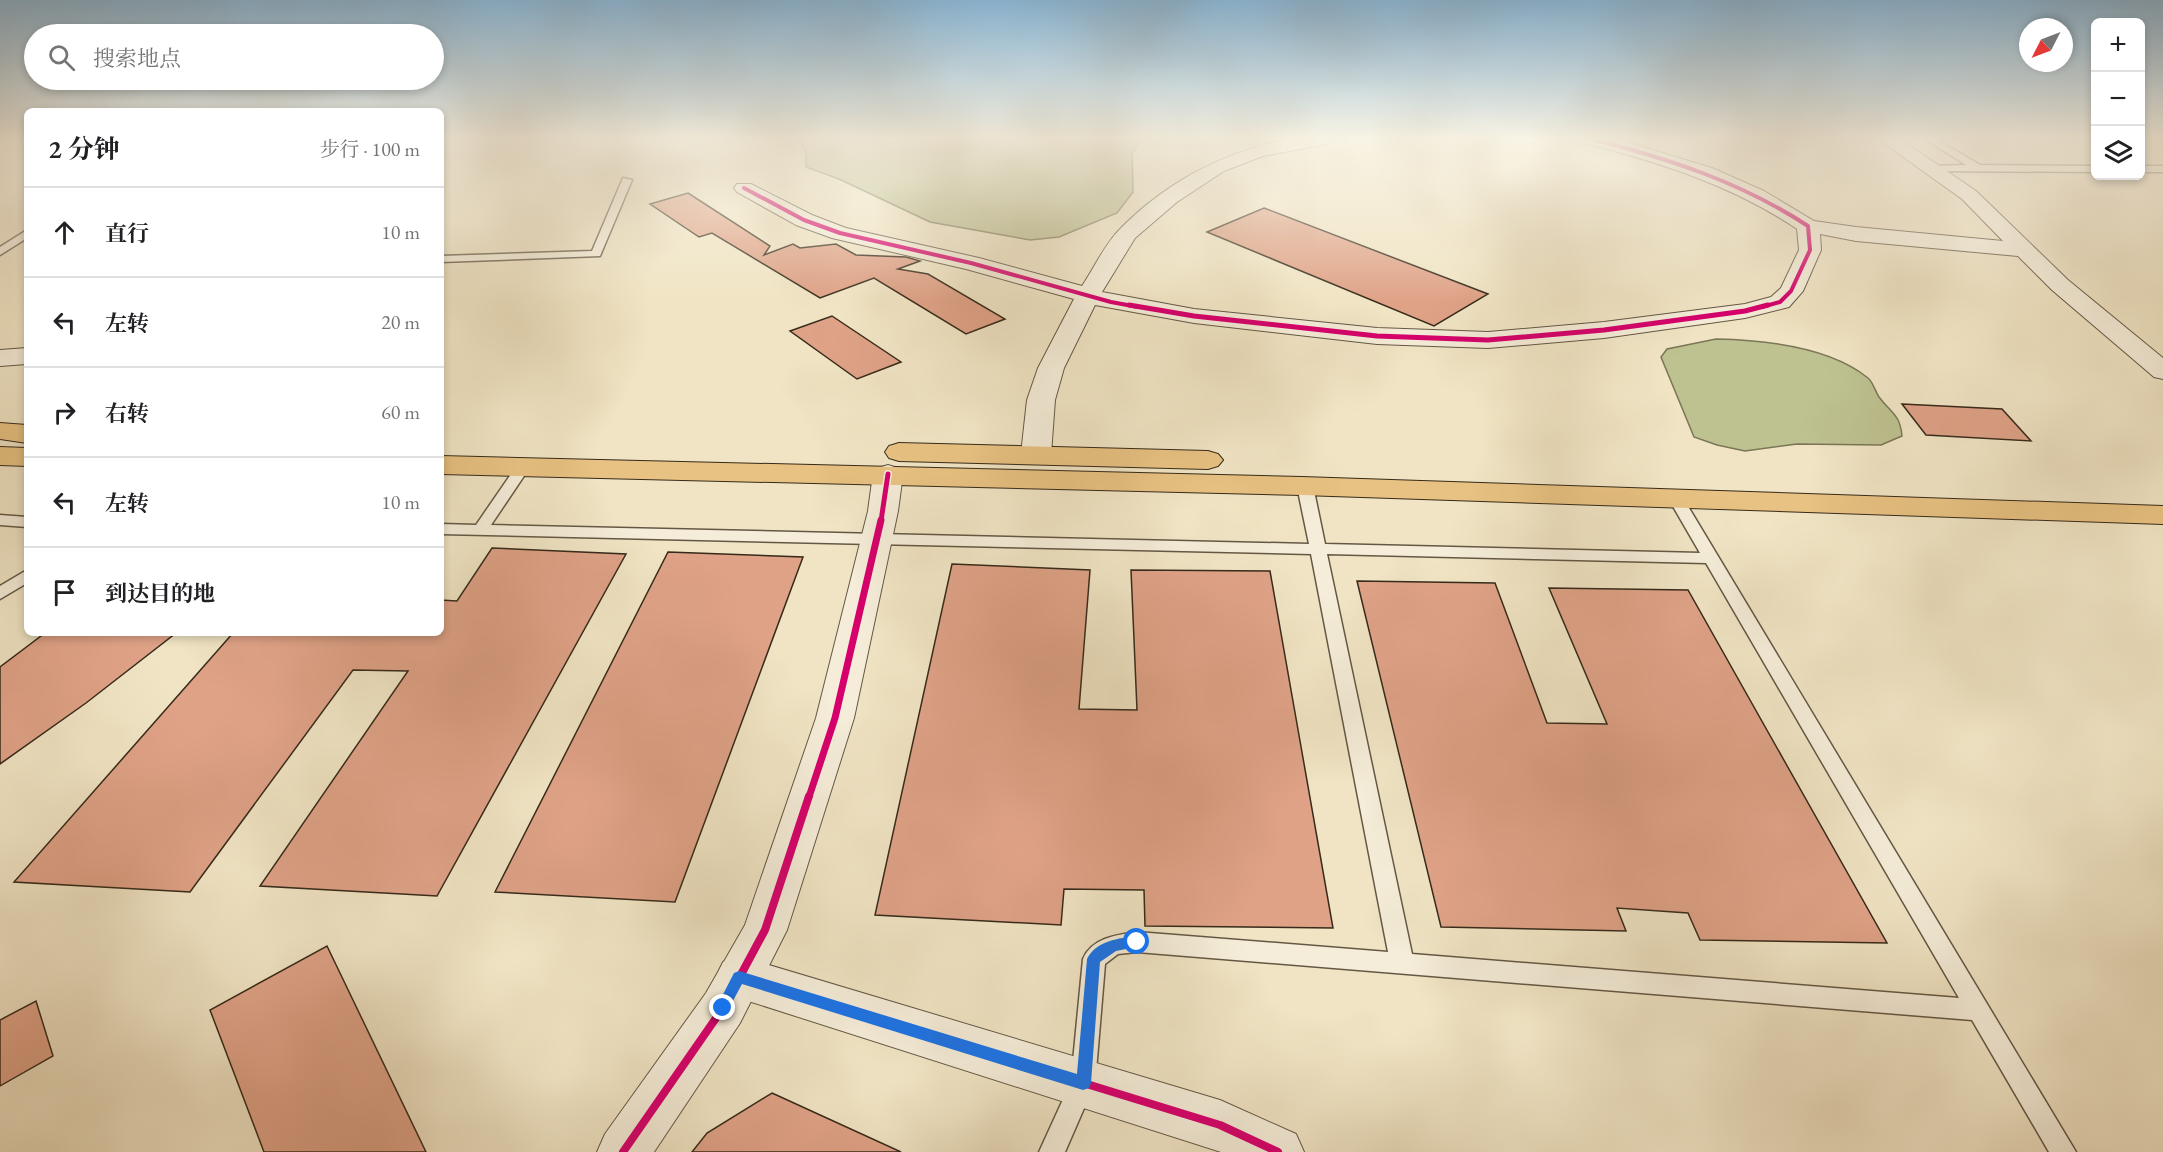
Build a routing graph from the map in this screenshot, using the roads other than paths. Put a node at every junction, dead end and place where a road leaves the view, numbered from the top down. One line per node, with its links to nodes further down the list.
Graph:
1 (622, 193): 10 (lane)
2 (753, 193): 11 (street)
3 (1178, 193): 11 (street)
4 (1752, 193): 6 (street)
5 (1966, 193): 8 (street)
6 (1808, 226): 8 (street); 11 (street)
7 (24, 235): 9 (lane)
8 (2020, 245): 14 (street)
9 (0, 252)
10 (444, 259)
11 (1088, 295): 17 (street)
12 (24, 356): 13 (street)
13 (0, 358)
14 (2163, 371)
15 (0, 431): 18 (highway)
16 (444, 447): 17 (highway)
17 (1035, 454): 23 (highway)
18 (11, 455)
19 (444, 465): 20 (highway)
20 (523, 467): 21 (highway); 29 (lane)
21 (888, 474): 22 (highway); 30 (street)
22 (1305, 486): 24 (highway); 31 (lane)
23 (2163, 493)
24 (1675, 496): 25 (highway); 32 (lane)
25 (2163, 515)
26 (0, 520): 27 (lane)
27 (24, 522)
28 (444, 529): 29 (lane)
29 (480, 530): 30 (lane)
30 (876, 539): 31 (lane); 36 (street)
31 (1318, 549): 32 (lane); 35 (lane)
32 (1711, 558): 37 (lane)
33 (24, 577): 34 (lane)
34 (0, 594)
35 (1402, 963): 37 (lane); 38 (lane)
36 (739, 977): 38 (street); 39 (street)
37 (1978, 1010): 42 (lane)
38 (1083, 1083): 40 (lane); 41 (street)
39 (623, 1152)
40 (1052, 1152)
41 (1278, 1152)
42 (2063, 1152)

